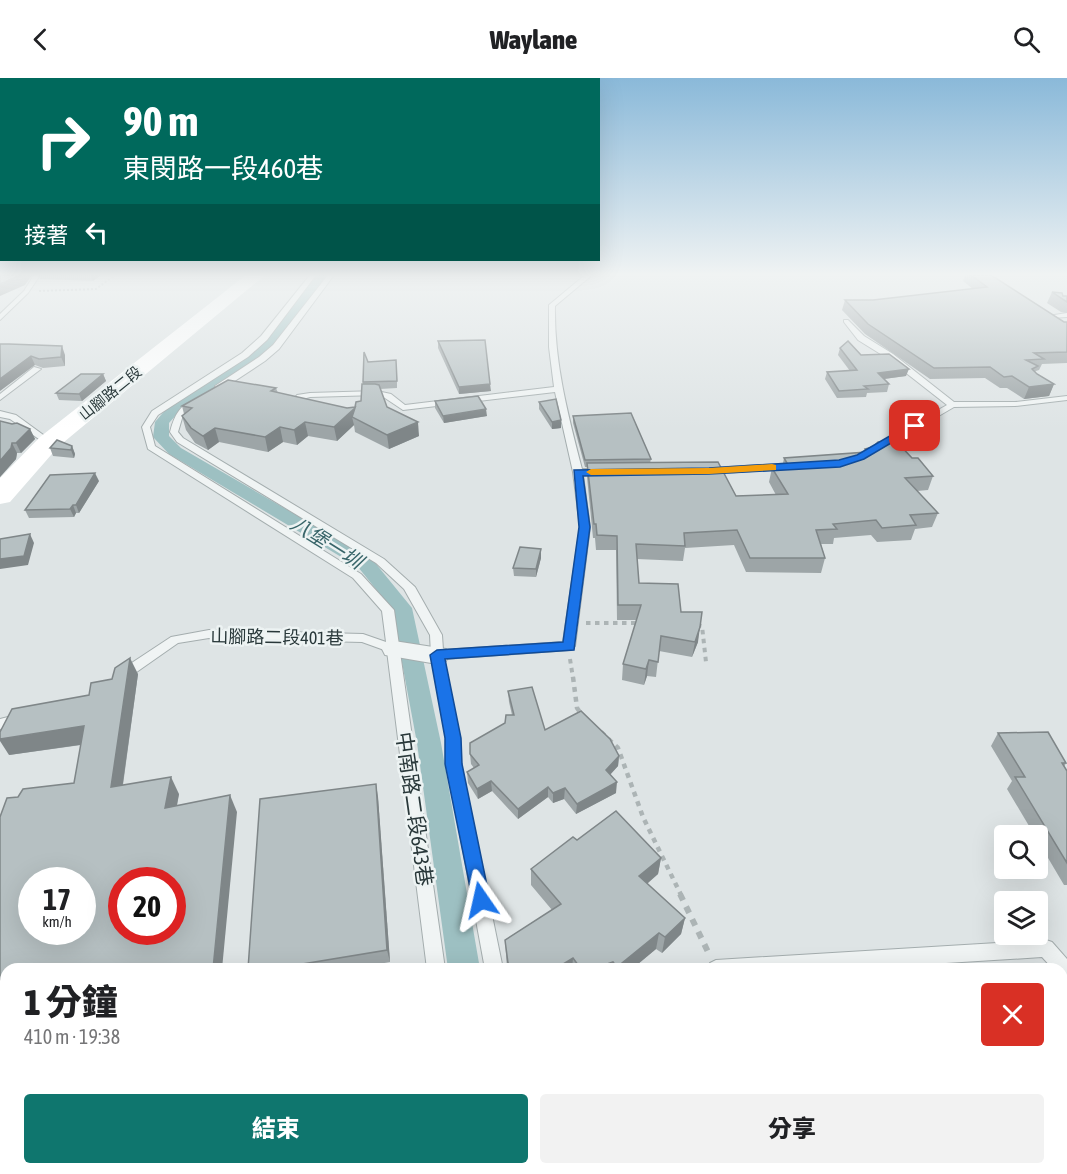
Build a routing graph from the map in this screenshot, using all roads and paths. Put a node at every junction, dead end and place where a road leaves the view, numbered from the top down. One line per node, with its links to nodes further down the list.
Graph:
1 (193, 326): 13 (main road, 山腳路二段)
2 (273, 326): 24 (lane, 中南路二段643巷)
3 (292, 326): 25 (lane)
4 (551, 326): 7 (lane)
5 (851, 326): 10 (lane)
6 (37, 369): 9 (lane)
7 (558, 388): 11 (lane); 17 (lane)
8 (1062, 396): 10 (lane)
9 (0, 398)
10 (952, 405): 14 (lane)
11 (316, 409)
12 (0, 414): 13 (lane)
13 (49, 442): 19 (main road, 山腳路二段)
14 (861, 457)
15 (804, 466): 16 (lane)
16 (697, 471)
17 (578, 472): 18 (lane); 20 (lane)
18 (614, 472)
19 (0, 496)
20 (571, 623): 21 (path); 23 (lane)
21 (640, 623)
22 (694, 624): 26 (path)
23 (569, 646): 25 (lane); 29 (path)
24 (394, 649): 25 (street); 27 (lane, 山腳路二段401巷); 32 (lane, 中南路二段643巷)
25 (437, 655): 33 (lane)
26 (706, 662)
27 (109, 684)
28 (29, 717): 30 (lane)
29 (585, 718)
30 (0, 724)
31 (593, 725): 34 (path)
32 (435, 963)
33 (493, 963)
34 (713, 963)
35 (810, 963): 36 (lane)
36 (1059, 963)

